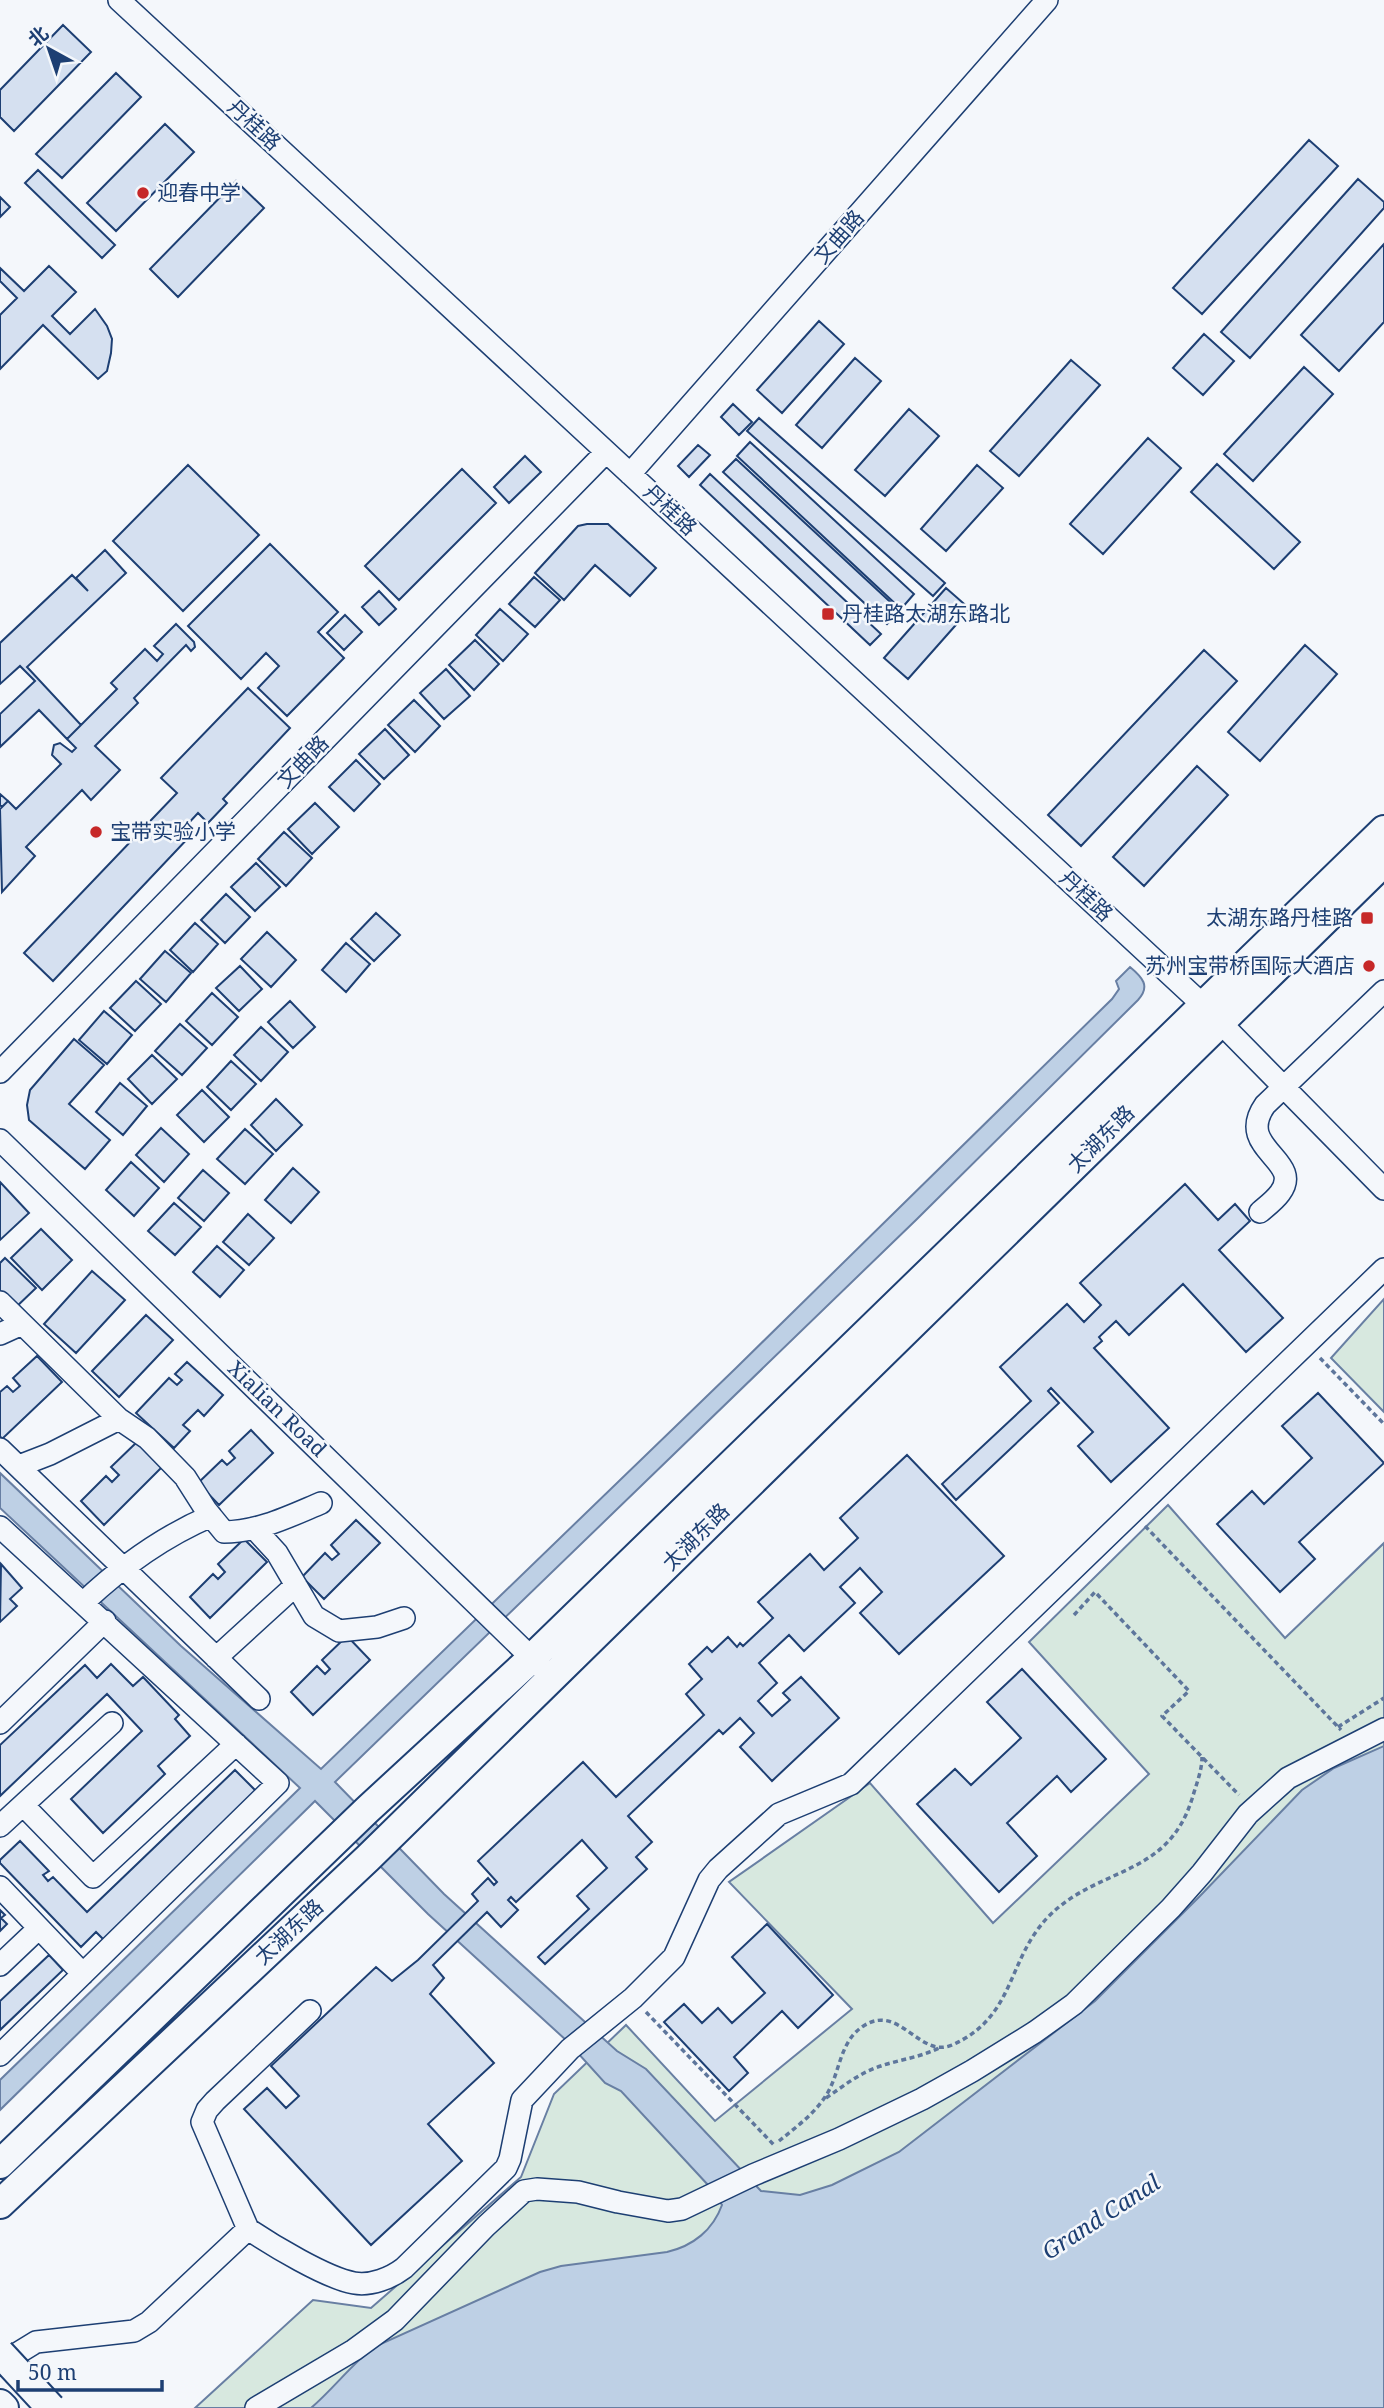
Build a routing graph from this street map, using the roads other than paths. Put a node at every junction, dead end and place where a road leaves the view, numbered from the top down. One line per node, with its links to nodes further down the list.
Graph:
1 (119, 0): 3 (street, 丹桂路)
2 (1047, 0): 4 (street, 文曲路)
3 (606, 452): 4 (street, 丹桂路); 9 (street, 文曲路)
4 (630, 474): 8 (street, 丹桂路)
5 (1384, 830): 8 (main road, 太湖东路)
6 (1384, 862): 8 (main road, 太湖东路)
7 (1384, 991): 10 (street)
8 (1212, 1014): 10 (street, 丹桂路); 31 (main road, 太湖东路); 32 (main road, 太湖东路)
9 (0, 1072)
10 (1283, 1088): 12 (street, 丹桂路); 13 (street)
11 (0, 1140): 31 (street, Xialian Road)
12 (1384, 1189)
13 (1260, 1212)
14 (1384, 1269): 48 (street)
15 (0, 1302): 16 (street)
16 (22, 1324): 17 (street); 18 (street)
17 (0, 1335)
18 (119, 1419): 20 (street); 22 (street)
19 (0, 1449): 20 (street)
20 (19, 1466): 25 (street)
21 (321, 1503): 24 (street)
22 (211, 1516): 24 (street); 25 (street)
23 (0, 1527): 27 (street)
24 (254, 1528): 26 (street)
25 (117, 1571): 27 (street); 30 (street)
26 (296, 1585): 28 (street); 30 (street)
27 (87, 1599): 29 (street)
28 (404, 1618)
29 (105, 1621): 34 (street); 37 (street)
30 (216, 1658): 33 (street)
31 (533, 1658): 32 (street, Xialian Road); 46 (main road, 太湖东路)
32 (553, 1679): 47 (main road, 太湖东路)
33 (259, 1699)
34 (0, 1723)
35 (112, 1723): 38 (street)
36 (1384, 1729): 54 (street)
37 (236, 1744): 38 (street); 43 (street)
38 (23, 1805): 39 (street)
39 (0, 1826)
40 (0, 1887): 41 (street)
41 (39, 1928): 42 (street); 43 (street)
42 (0, 1965)
43 (83, 1974): 45 (street)
44 (310, 2011): 48 (street)
45 (0, 2055)
46 (0, 2164)
47 (0, 2204)
48 (248, 2229): 50 (street)
49 (0, 2353): 53 (main road, bridge)
50 (0, 2364)
51 (0, 2404): 52 (main road)
52 (4, 2408)
53 (51, 2408)
54 (256, 2408)

